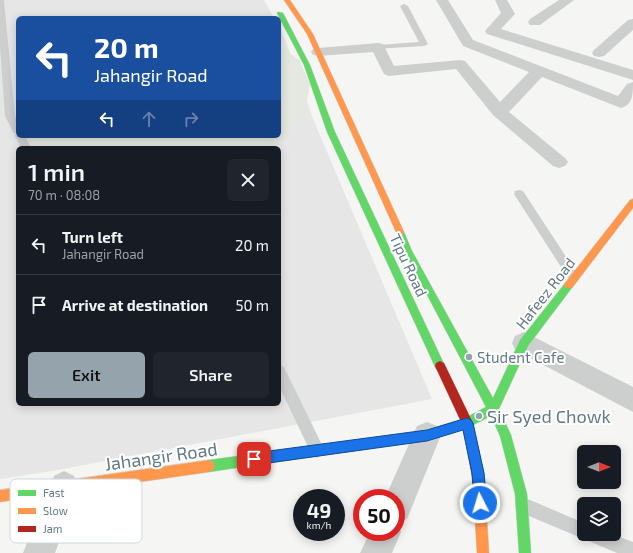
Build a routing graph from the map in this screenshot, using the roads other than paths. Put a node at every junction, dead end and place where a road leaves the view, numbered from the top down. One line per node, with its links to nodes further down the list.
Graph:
1 (2, 0): 17 (lane)
2 (287, 0): 11 (main road)
3 (442, 0): 13 (street)
4 (501, 0): 14 (street)
5 (568, 0): 8 (street)
6 (276, 6): 26 (main road, Tipu Road)
7 (404, 6): 10 (lane)
8 (535, 22)
9 (633, 22): 12 (street)
10 (378, 47): 11 (street); 16 (street)
11 (318, 52): 25 (main road)
12 (599, 53)
13 (539, 71): 15 (street); 16 (street)
14 (633, 75)
15 (633, 88)
16 (499, 112): 18 (street)
17 (16, 128)
18 (559, 162)
19 (519, 194): 21 (lane)
20 (633, 204): 21 (main road, Hafeez Road)
21 (574, 278): 22 (main road, Hafeez Road)
22 (524, 342): 24 (street); 25 (main road, Hafeez Road)
23 (281, 374): 28 (lane)
24 (633, 400)
25 (493, 409): 26 (main road, Jahangir Road); 33 (main road)
26 (467, 423): 27 (main road, Jahangir Road); 41 (main road, Tipu Road)
27 (427, 435): 28 (main road, Jahangir Road); 30 (street)
28 (317, 450): 29 (main road, Jahangir Road)
29 (113, 479)
30 (404, 489)
31 (10, 494): 32 (main road, Jahangir Road)
32 (0, 496)
33 (522, 504): 34 (lane); 42 (main road)
34 (577, 527)
35 (382, 541): 40 (street)
36 (609, 541): 38 (lane)
37 (43, 543): 39 (street)
38 (633, 551)
39 (39, 553)
40 (376, 553)
41 (483, 553)
42 (525, 553)

